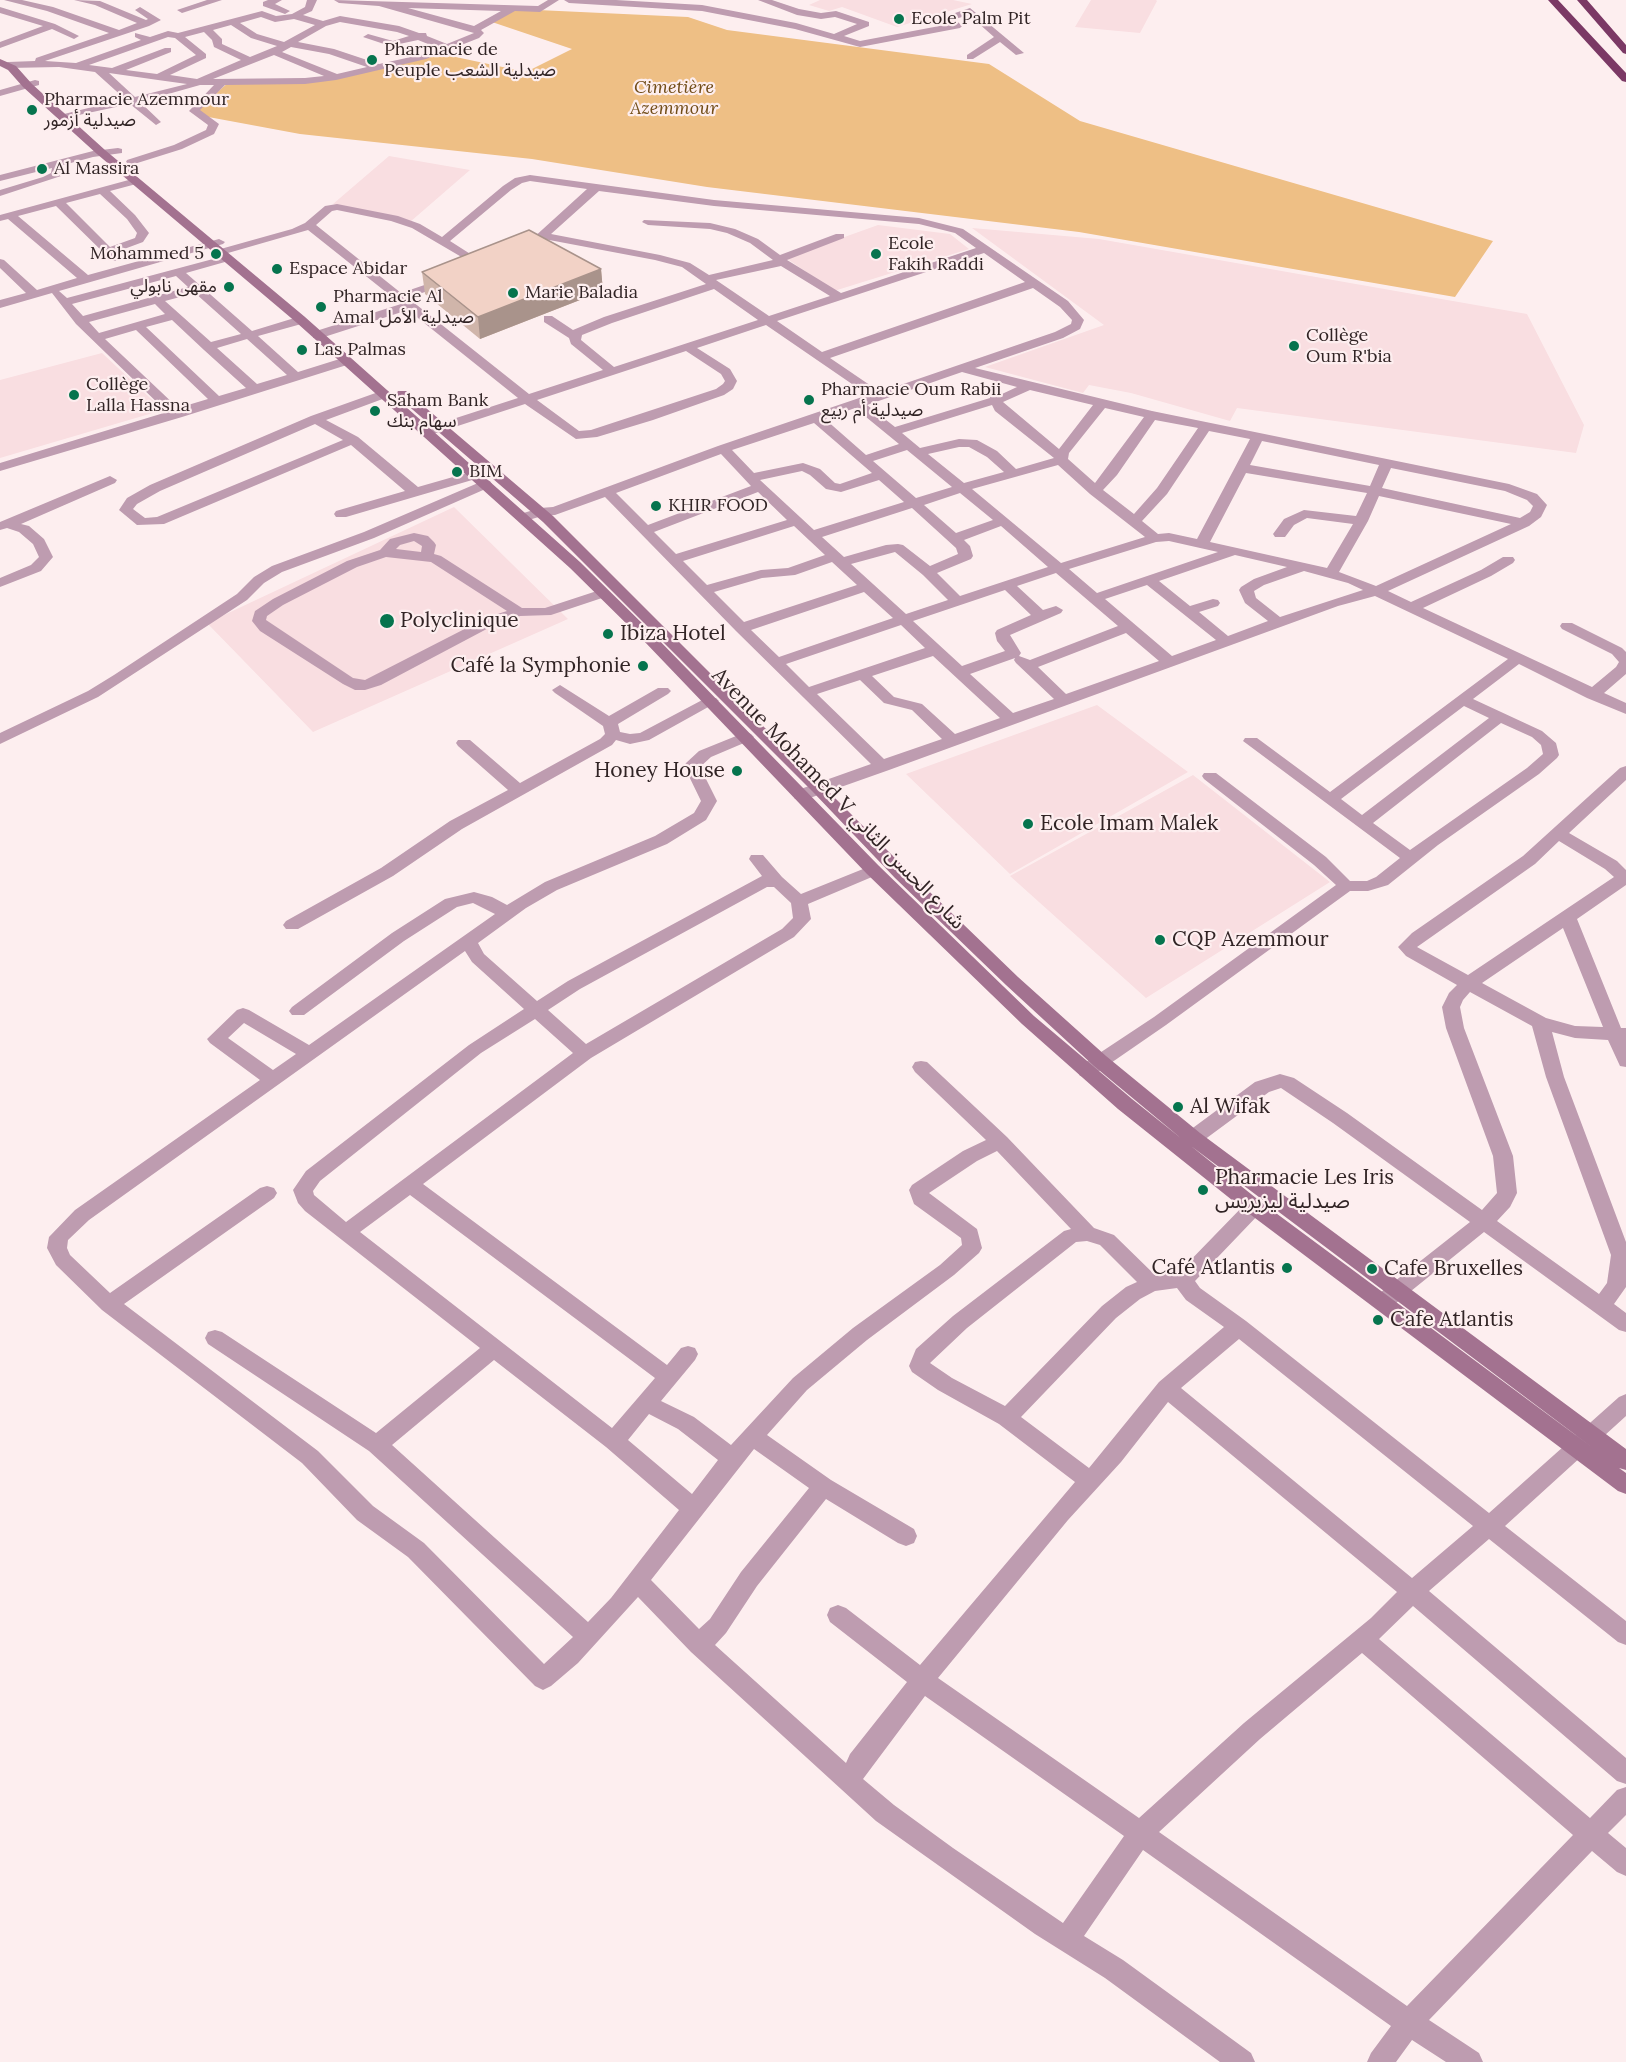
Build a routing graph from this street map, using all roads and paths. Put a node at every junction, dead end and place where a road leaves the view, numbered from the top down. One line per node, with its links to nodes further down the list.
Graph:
1 (9, 0): 32 (street)
2 (79, 0): 28 (street)
3 (187, 0): 18 (street)
4 (277, 0): 23 (street)
5 (312, 0): 23 (street)
6 (341, 0): 12 (street)
7 (554, 0): 19 (street)
8 (568, 0): 13 (street)
9 (763, 0): 41 (street)
10 (1553, 0): 70 (highway)
11 (1582, 0): 50 (highway)
12 (360, 2): 17 (street); 25 (street)
13 (629, 2): 41 (street)
14 (449, 3): 16 (street); 17 (street)
15 (221, 4): 18 (street); 24 (street)
16 (500, 4): 19 (street)
17 (402, 5): 27 (street); 31 (street)
18 (198, 6): 22 (street)
19 (513, 8): 34 (street)
20 (0, 10): 29 (street)
21 (140, 10): 28 (street)
22 (182, 10)
23 (295, 16): 24 (street); 30 (street)
24 (247, 19): 26 (street)
25 (340, 19): 30 (street); 31 (street)
26 (233, 22): 33 (street); 46 (street)
27 (456, 23): 34 (street); 40 (street)
28 (146, 24): 36 (street)
29 (52, 26): 38 (street); 45 (street)
30 (321, 26): 35 (street); 46 (street)
31 (376, 26): 40 (street)
32 (100, 27): 36 (street); 38 (street)
33 (206, 29): 39 (street); 58 (street)
34 (476, 29): 48 (street)
35 (335, 31)
36 (123, 32): 44 (street); 69 (street)
37 (357, 35): 47 (street)
38 (74, 36): 43 (street)
39 (177, 36): 44 (street); 56 (street)
40 (420, 36): 47 (street); 48 (street)
41 (834, 37): 42 (street)
42 (1000, 37): 54 (street); 55 (street)
43 (64, 40)
44 (149, 40): 61 (street)
45 (0, 45)
46 (289, 45): 51 (street); 53 (street)
47 (374, 48): 53 (street); 59 (street)
48 (448, 48): 59 (street)
49 (168, 50): 64 (street)
50 (1626, 51)
51 (274, 52): 57 (street); 58 (street)
52 (21, 53): 60 (street)
53 (338, 53): 63 (street)
54 (1019, 53)
55 (970, 57)
56 (193, 60): 65 (street); 67 (street)
57 (293, 60): 68 (street); 71 (street)
58 (251, 61): 65 (street)
59 (406, 61): 63 (street)
60 (4, 66): 69 (main road, Avenue Mohamed V شارع الحسن الثاني); 69 (street)
61 (78, 66): 62 (street); 69 (street)
62 (97, 68): 64 (street); 75 (street)
63 (379, 68): 68 (street)
64 (116, 70): 66 (street)
65 (223, 70): 72 (street)
66 (147, 75): 67 (street); 76 (street)
67 (158, 77): 72 (street)
68 (336, 77): 71 (street)
69 (29, 78): 74 (street); 77 (main road, Avenue Mohamed V شارع الحسن الثاني)
70 (1626, 79)
71 (256, 81): 73 (street)
72 (199, 82): 73 (street); 76 (street)
73 (222, 82): 76 (street)
74 (0, 93)
75 (130, 100): 76 (street); 77 (street); 78 (street)
76 (181, 102): 80 (street)
77 (69, 116): 79 (main road, Avenue Mohamed V شارع الحسن الثاني)
78 (156, 122)
79 (105, 151): 80 (main road, Avenue Mohamed V شارع الحسن الثاني); 81 (street); 83 (main road, Avenue Mohamed V شارع الحسن الثاني)
80 (131, 162): 95 (main road, Avenue Mohamed V شارع الحسن الثاني)
81 (52, 165): 82 (street); 86 (street)
82 (0, 178)
83 (136, 181): 85 (street); 95 (main road, Avenue Mohamed V شارع الحسن الثاني)
84 (595, 188): 91 (street); 93 (street); 96 (street)
85 (102, 190): 87 (street); 97 (street)
86 (0, 193)
87 (58, 202): 88 (street); 97 (street)
88 (5, 217): 104 (street)
89 (648, 222): 98 (street)
90 (309, 225): 93 (street); 95 (street); 112 (street)
91 (544, 236): 94 (street); 105 (street)
92 (840, 236): 98 (street)
93 (442, 242): 101 (street)
94 (525, 248)
95 (222, 249): 100 (street); 102 (street); 120 (main road, Avenue Mohamed V شارع الحسن الثاني)
96 (986, 249): 106 (street); 110 (street)
97 (109, 251): 100 (street)
98 (781, 261): 105 (street); 110 (street)
99 (0, 262): 109 (street)
100 (126, 268): 104 (street)
101 (470, 271)
102 (178, 272): 107 (street); 113 (street)
103 (454, 278): 112 (street)
104 (86, 280): 108 (street)
105 (712, 282): 118 (street); 122 (street)
106 (1035, 283): 126 (street); 128 (street)
107 (196, 289): 111 (street); 121 (street)
108 (53, 290): 109 (street); 113 (street)
109 (35, 295): 114 (street)
110 (841, 298): 118 (street)
111 (157, 300): 115 (street); 117 (street)
112 (406, 301): 120 (street); 136 (street)
113 (65, 302): 117 (street)
114 (0, 304)
115 (174, 315): 119 (street); 124 (street)
116 (548, 319): 122 (street)
117 (80, 321): 123 (street)
118 (770, 322): 125 (street); 126 (street)
119 (138, 326): 123 (street); 138 (street)
120 (315, 328): 121 (street); 127 (main road, Avenue Mohamed V شارع الحسن الثاني); 146 (main road, Avenue Mohamed V شارع الحسن الثاني)
121 (250, 335): 124 (street); 130 (street)
122 (575, 336): 129 (street)
123 (97, 337): 141 (street)
124 (208, 347): 133 (street)
125 (689, 348): 129 (street); 136 (street)
126 (821, 357): 135 (street)
127 (346, 361): 130 (street); 134 (main road, Avenue Mohamed V شارع الحسن الثاني)
128 (961, 368): 131 (street); 135 (street)
129 (611, 371): 136 (street)
130 (296, 376): 133 (street)
131 (995, 378): 132 (street); 137 (street)
132 (1028, 386): 137 (street); 140 (street)
133 (255, 389): 138 (street)
134 (384, 394): 144 (street); 146 (main road, Avenue Mohamed V شارع الحسن الثاني)
135 (879, 397): 139 (street)
136 (528, 400): 146 (street)
137 (996, 400): 147 (street); 152 (street)
138 (217, 401): 141 (street)
139 (858, 404): 143 (street); 147 (street)
140 (1101, 404): 142 (street); 152 (street)
141 (177, 414): 155 (street)
142 (1152, 415): 145 (street); 164 (street)
143 (816, 418): 151 (street); 153 (street)
144 (316, 419): 149 (street); 149 (street)
145 (1206, 426): 148 (street); 172 (street)
146 (434, 430): 159 (main road, Avenue Mohamed V شارع الحسن الثاني); 169 (main road, Avenue Mohamed V شارع الحسن الثاني)
147 (893, 432): 150 (street)
148 (1258, 437): 154 (street); 156 (street)
149 (354, 440): 166 (street)
150 (914, 448): 153 (street); 157 (street); 162 (street)
151 (723, 449): 161 (street); 163 (street)
152 (1061, 458): 157 (street); 164 (street)
153 (863, 460): 158 (street)
154 (1387, 463): 165 (street); 174 (street)
155 (0, 467)
156 (1242, 468): 165 (street); 181 (street)
157 (1013, 473): 162 (street)
158 (879, 475): 161 (street); 167 (street)
159 (479, 479): 166 (street); 169 (main road, Avenue Mohamed V شارع الحسن الثاني); 232 (street)
160 (110, 480): 175 (street)
161 (756, 482): 170 (street); 176 (street)
162 (962, 488): 167 (street); 171 (street)
163 (607, 491): 169 (street); 176 (street)
164 (1095, 491): 172 (street)
165 (1376, 491): 173 (street); 174 (street)
166 (415, 492): 168 (street)
167 (912, 503): 178 (street); 179 (street)
168 (341, 514)
169 (539, 517): 196 (main road, Avenue Mohamed V شارع الحسن الثاني)
170 (797, 521): 178 (street); 183 (street)
171 (1003, 521): 179 (street); 187 (street)
172 (1134, 521): 180 (street)
173 (1361, 521): 177 (street); 189 (street)
174 (1524, 523): 195 (street)
175 (4, 525): 191 (street)
176 (646, 530): 183 (street)
177 (1280, 534)
178 (813, 535): 184 (street)
179 (956, 538): 188 (street)
180 (1155, 538): 181 (street); 187 (street)
181 (1202, 543): 182 (street)
182 (1234, 551): 186 (street); 190 (street)
183 (674, 559): 194 (street)
184 (839, 559): 188 (street); 193 (street); 194 (street)
185 (1508, 560): 200 (street)
186 (1303, 566): 189 (street); 206 (street)
187 (1059, 568): 192 (street); 197 (street)
188 (928, 572): 198 (street)
189 (1331, 573): 195 (street)
190 (1149, 580): 197 (street); 202 (street)
191 (0, 583)
192 (1008, 585): 198 (street); 204 (street)
193 (867, 586): 205 (street); 209 (street)
194 (705, 590): 209 (street)
195 (1376, 591): 200 (street); 206 (street)
196 (611, 594): 203 (street); 226 (main road, Avenue Mohamed V شارع الحسن الثاني); 239 (main road, Avenue Mohamed V شارع الحسن الثاني)
197 (1095, 598): 208 (street)
198 (958, 602): 205 (street)
199 (1213, 603): 202 (street)
200 (1410, 608): 213 (street)
201 (1056, 610): 204 (street)
202 (1189, 611): 210 (street)
203 (519, 612): 203 (street)
204 (1040, 616): 212 (street)
205 (904, 621): 211 (street); 214 (street)
206 (1279, 623): 210 (street)
207 (1567, 626): 216 (street)
208 (1128, 627): 215 (street); 217 (street)
209 (741, 628): 214 (street)
210 (1227, 642): 215 (street)
211 (934, 650): 218 (street); 219 (street)
212 (1014, 653): 217 (street); 218 (street)
213 (1517, 659): 223 (street); 225 (street)
214 (777, 662): 222 (street)
215 (1170, 662): 224 (street)
216 (1626, 662): 223 (street)
217 (1028, 666): 224 (street)
218 (960, 672): 229 (street)
219 (862, 674): 222 (street); 233 (street)
220 (560, 690): 230 (street)
221 (663, 691): 230 (street)
222 (808, 692): 236 (street)
223 (1592, 695): 227 (street)
224 (1064, 700): 229 (street)
225 (1463, 700): 228 (street); 242 (street)
226 (711, 701): 230 (street); 231 (main road, Avenue Mohamed V شارع الحسن الثاني)
227 (1626, 710)
228 (1501, 716): 243 (street); 245 (street)
229 (1011, 720): 233 (street)
230 (611, 729): 240 (street)
231 (746, 737): 241 (main road, Avenue Mohamed V شارع الحسن الثاني); 252 (street)
232 (0, 739)
233 (952, 740): 236 (street)
234 (1251, 741): 242 (street)
235 (464, 743): 240 (street)
236 (883, 767): 239 (street)
237 (1626, 771): 244 (street)
238 (1210, 776): 250 (street)
239 (819, 789): 241 (street); 264 (main road, Avenue Mohamed V شارع الحسن الثاني)
240 (519, 791): 254 (street)
241 (801, 795): 247 (main road, Avenue Mohamed V شارع الحسن الثاني)
242 (1331, 799): 243 (street)
243 (1363, 822): 245 (street)
244 (1559, 834): 249 (street); 256 (street)
245 (1410, 858): 250 (street)
246 (757, 859): 248 (street)
247 (873, 870): 251 (street); 264 (main road, Avenue Mohamed V شارع الحسن الثاني)
248 (775, 880): 251 (street); 257 (street)
249 (1625, 882): 253 (street)
250 (1346, 886): 264 (street)
251 (799, 901): 262 (street)
252 (507, 914): 255 (street); 258 (street)
253 (1567, 916): 256 (street); 260 (street)
254 (292, 925)
255 (468, 941): 257 (street); 261 (street)
256 (1469, 983): 259 (street); 272 (street)
257 (536, 1008): 262 (street); 273 (street)
258 (298, 1011)
259 (1540, 1023): 260 (street); 279 (street)
260 (1620, 1034): 263 (street)
261 (309, 1053): 266 (street); 266 (street)
262 (585, 1053): 269 (street)
263 (1626, 1061)
264 (1093, 1066): 267 (main road, Avenue Mohamed V شارع الحسن الثاني); 271 (main road, Avenue Mohamed V شارع الحسن الثاني)
265 (921, 1067): 268 (street)
266 (273, 1080): 278 (street)
267 (1193, 1138): 272 (street); 277 (main road, Avenue Mohamed V شارع الحسن الثاني)
268 (1000, 1142): 274 (street); 290 (street)
269 (409, 1184): 273 (street); 285 (street)
270 (267, 1193): 278 (street)
271 (1254, 1207): 275 (street); 277 (main road, Avenue Mohamed V شارع الحسن الثاني)
272 (1482, 1222): 277 (street); 279 (street)
273 (346, 1232): 283 (street)
274 (1087, 1233): 276 (street); 289 (street)
275 (1182, 1279): 276 (street); 281 (street)
276 (1152, 1284): 289 (street)
277 (1390, 1297): 292 (main road, Avenue Mohamed V شارع الحسن الثاني)
278 (109, 1304): 306 (street)
279 (1601, 1306): 280 (street)
280 (1626, 1324)
281 (1239, 1327): 286 (street); 300 (street)
282 (215, 1338): 293 (street)
283 (494, 1348): 291 (street); 293 (street)
284 (688, 1354): 285 (street)
285 (668, 1377): 288 (street)
286 (1166, 1388): 296 (street); 303 (street)
287 (1626, 1403): 292 (street)
288 (648, 1404): 291 (street); 294 (street)
289 (1007, 1418): 296 (street)
290 (751, 1435): 294 (street); 298 (street)
291 (614, 1441): 299 (street)
292 (1584, 1443): 295 (main road, Avenue Mohamed V شارع الحسن الثاني); 297 (main road, Avenue Mohamed V شارع الحسن الثاني); 300 (street)
293 (377, 1445): 306 (street)
294 (732, 1458): 299 (street)
295 (1626, 1461)
296 (1090, 1481): 309 (street)
297 (1626, 1485)
298 (823, 1486): 301 (street); 308 (street)
299 (694, 1509): 302 (street)
300 (1489, 1526): 303 (street); 305 (street)
301 (906, 1536)
302 (638, 1582): 306 (street); 308 (street)
303 (1412, 1592): 307 (street); 310 (street)
304 (838, 1615): 309 (street)
305 (1626, 1635)
306 (588, 1636)
307 (1362, 1639): 313 (street); 314 (street)
308 (699, 1645): 311 (street)
309 (923, 1681): 311 (street); 313 (street)
310 (1626, 1773)
311 (849, 1782): 316 (street)
312 (1626, 1798): 314 (street)
313 (1140, 1833): 316 (street); 317 (street)
314 (1590, 1834): 315 (street); 317 (street)
315 (1626, 1864)
316 (1067, 1939): 318 (street)
317 (1409, 2023): 319 (street); 320 (street)
318 (1242, 2062)
319 (1380, 2062)
320 (1470, 2062)

